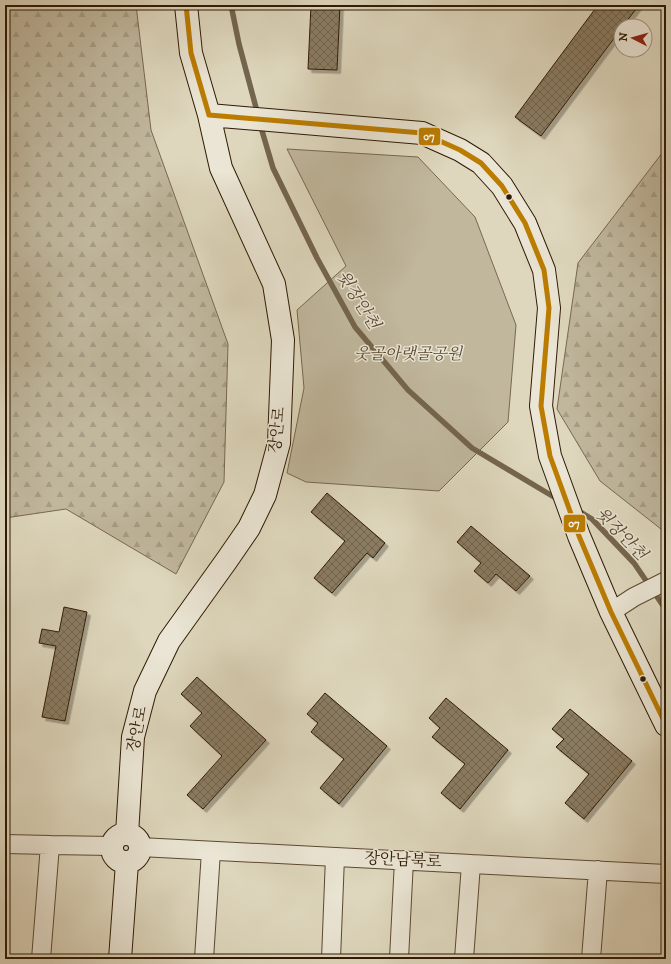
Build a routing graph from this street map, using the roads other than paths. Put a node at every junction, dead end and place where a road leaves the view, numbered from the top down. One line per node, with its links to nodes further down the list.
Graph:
1 (186, 5): 2 (street, 장안로)
2 (209, 114): 4 (street); 8 (street, 장안로)
3 (666, 581): 4 (street)
4 (611, 612): 5 (street)
5 (666, 725)
6 (5, 844): 7 (street, 장안남북로)
7 (50, 845): 8 (street, 장안남북로); 15 (street)
8 (127, 848): 9 (street, 장안남북로); 16 (street, 장안로)
9 (211, 851): 10 (street, 장안남북로); 17 (street)
10 (335, 857): 11 (street, 장안남북로); 18 (street)
11 (404, 860): 12 (street, 장안남북로); 19 (street)
12 (471, 864): 13 (street, 장안남북로); 20 (street)
13 (598, 870): 14 (street, 장안남북로); 21 (street)
14 (666, 874)
15 (41, 959)
16 (120, 959)
17 (204, 959)
18 (331, 959)
19 (399, 959)
20 (464, 959)
21 (591, 959)

